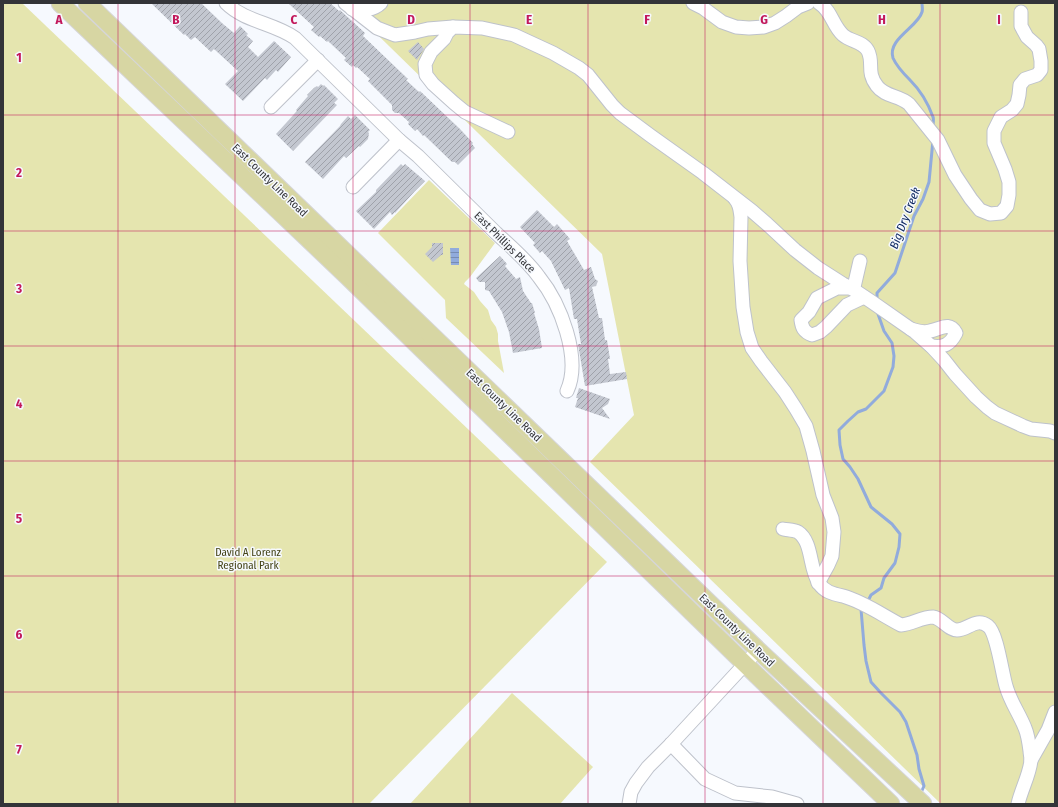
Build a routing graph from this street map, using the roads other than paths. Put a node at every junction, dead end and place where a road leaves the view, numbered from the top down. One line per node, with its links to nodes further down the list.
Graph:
1 (60, 3): 27 (main road, East County Line Road)
2 (87, 3): 26 (main road, East County Line Road)
3 (226, 3): 11 (street, East Phillips Place)
4 (381, 3): 8 (street)
5 (693, 3): 6 (street)
6 (808, 3)
7 (819, 3): 9 (street)
8 (349, 6): 10 (street)
9 (1021, 12)
10 (453, 27): 13 (street); 16 (street)
11 (318, 60): 12 (street); 14 (street, East Phillips Place)
12 (271, 107)
13 (508, 132)
14 (399, 140): 15 (street); 22 (street, East Phillips Place)
15 (353, 187)
16 (745, 213): 18 (street); 25 (street)
17 (860, 261): 18 (street)
18 (851, 288): 19 (street); 19 (street)
19 (864, 297): 20 (street)
20 (911, 329): 21 (street); 21 (street)
21 (931, 346): 23 (street)
22 (567, 391)
23 (1053, 431)
24 (783, 529): 25 (street)
25 (818, 583): 30 (street)
26 (758, 650): 27 (street); 34 (main road, East County Line Road)
27 (746, 664): 29 (street); 33 (main road, East County Line Road)
28 (1055, 712): 30 (street)
29 (671, 744): 31 (street); 32 (street)
30 (1031, 760): 35 (street)
31 (629, 804)
32 (797, 804)
33 (891, 804)
34 (923, 804)
35 (1018, 804)

